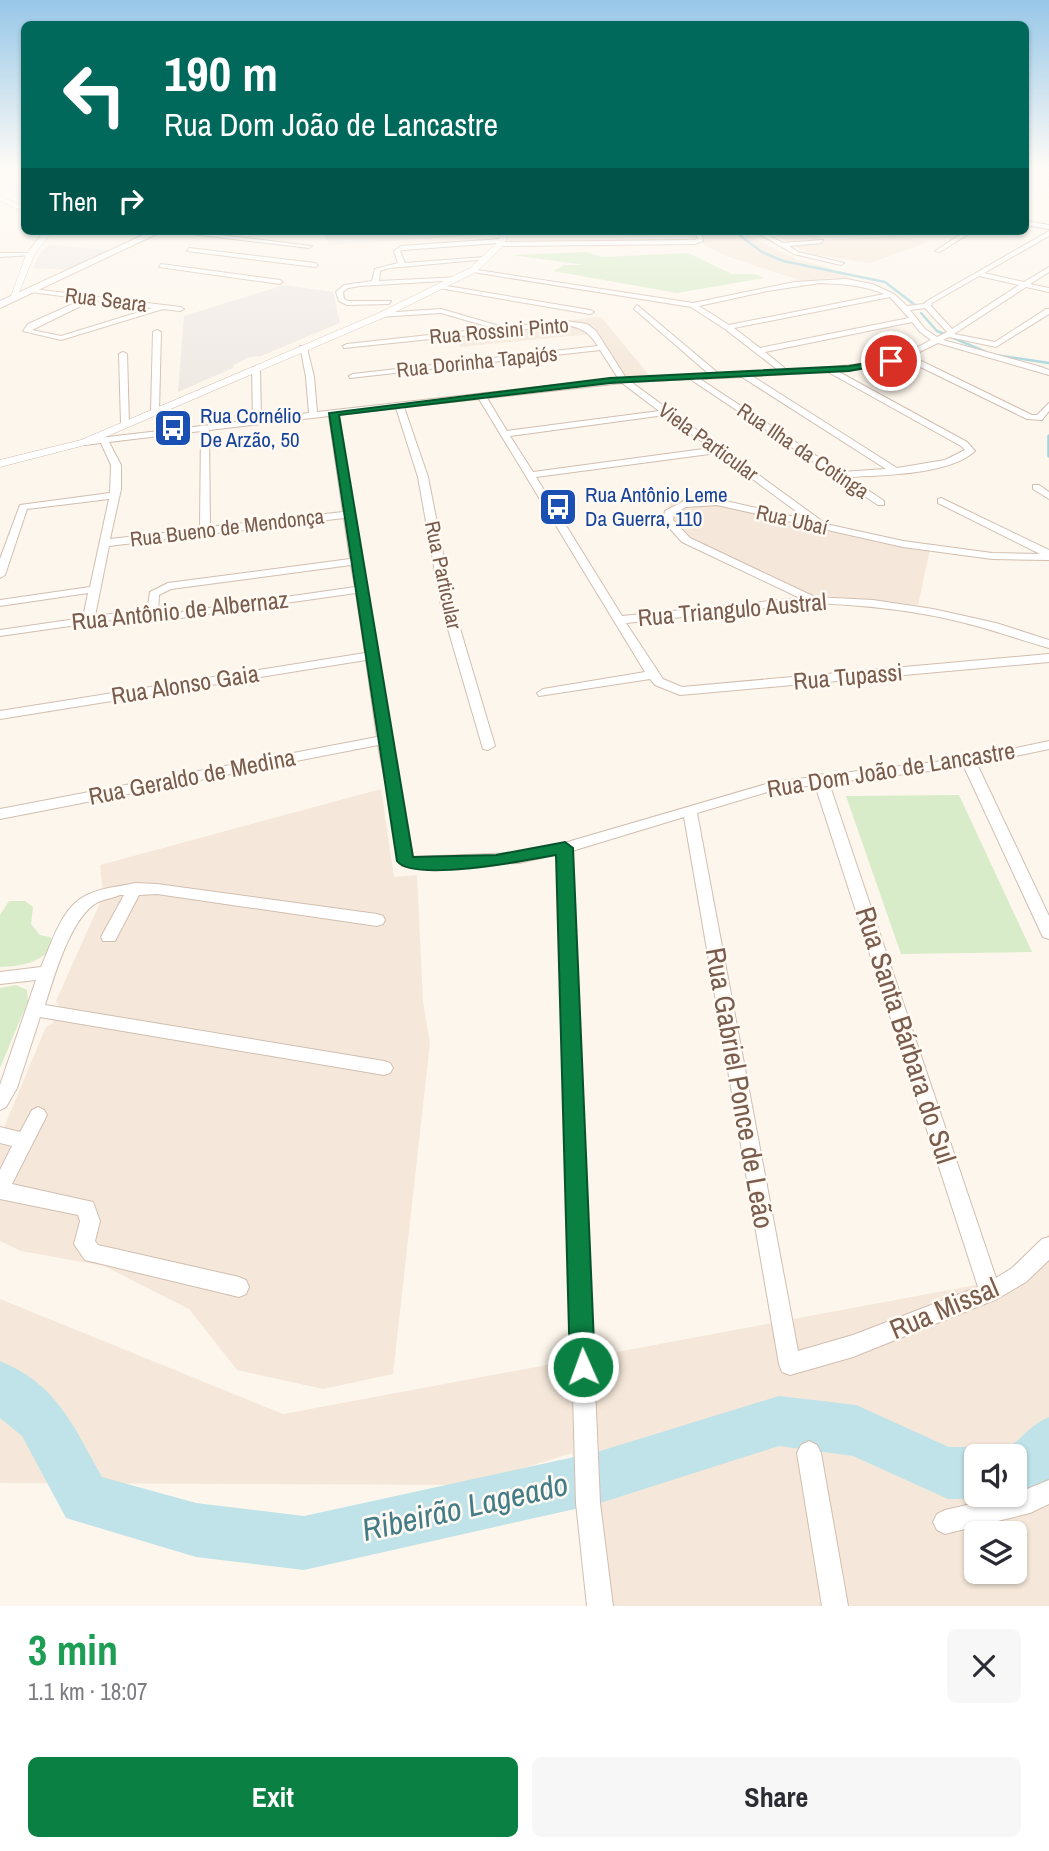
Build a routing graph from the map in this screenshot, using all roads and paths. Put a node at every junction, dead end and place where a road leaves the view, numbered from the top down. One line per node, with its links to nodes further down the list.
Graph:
1 (40, 242): 22 (street)
2 (136, 242): 39 (main road)
3 (205, 242): 17 (street)
4 (272, 242): 15 (street)
5 (469, 242): 28 (street)
6 (499, 242): 25 (street)
7 (512, 242): 13 (street)
8 (695, 242): 13 (street)
9 (775, 242): 14 (street)
10 (811, 242): 14 (street)
11 (952, 242): 18 (street)
12 (1034, 242): 32 (street)
13 (516, 243)
14 (780, 245): 24 (street)
15 (309, 246)
16 (0, 248): 21 (street)
17 (189, 250): 23 (street); 29 (street)
18 (938, 251)
19 (839, 254): 24 (street)
20 (0, 255): 21 (street)
21 (12, 255): 22 (street)
22 (30, 255): 42 (street)
23 (180, 255)
24 (809, 257): 27 (street)
25 (485, 259): 28 (street); 31 (street)
26 (171, 260): 34 (street)
27 (841, 263)
28 (402, 264): 35 (street)
29 (315, 265)
30 (1049, 269): 36 (street)
31 (473, 270): 33 (street); 45 (street)
32 (978, 274): 36 (street); 46 (street)
33 (459, 278): 35 (street); 37 (street)
34 (280, 282)
35 (375, 283): 43 (street)
36 (1025, 284): 38 (street); 58 (street)
37 (441, 287): 52 (street); 53 (street)
38 (1049, 290)
39 (33, 291): 41 (street, Rua Seara); 42 (main road)
40 (892, 295): 45 (street); 50 (street); 55 (street)
41 (92, 298): 47 (street, Rua Seara); 47 (street)
42 (12, 300): 44 (main road)
43 (389, 302)
44 (0, 305)
45 (692, 305): 55 (street)
46 (927, 306): 50 (street); 58 (street)
47 (162, 307): 49 (street, Rua Seara)
48 (637, 307): 70 (street)
49 (180, 309)
50 (904, 309): 54 (street)
51 (1049, 311): 58 (street)
52 (590, 312)
53 (382, 315): 56 (street); 60 (street)
54 (912, 320): 58 (street); 62 (street)
55 (728, 327): 62 (street)
56 (505, 330): 59 (street, Rua Rossini Pinto); 61 (street, Rua Rossini Pinto)
57 (157, 332): 78 (street)
58 (943, 335): 64 (street); 68 (street)
59 (347, 346)
60 (303, 348): 65 (street); 81 (street)
61 (602, 348): 71 (street, Rua Dorinha Tapajós); 73 (street, Rua Rossini Pinto)
62 (759, 351): 67 (street)
63 (123, 354): 84 (street)
64 (905, 356): 66 (street); 77 (street)
65 (256, 368): 78 (street); 83 (street)
66 (829, 370): 67 (street); 91 (street)
67 (785, 372): 69 (street)
68 (1049, 373)
69 (743, 374): 70 (street); 91 (street)
70 (715, 375): 72 (street)
71 (353, 376)
72 (690, 376): 73 (street); 93 (street, Rua Ilha da Cotinga)
73 (623, 380): 74 (street); 79 (street, Viela Particular)
74 (481, 395): 75 (street); 86 (street)
75 (398, 404): 76 (street); 82 (street, Rua Particular)
76 (384, 406): 80 (street); 82 (street)
77 (1049, 407)
78 (155, 411): 84 (street)
79 (668, 412): 86 (street); 89 (street, Viela Particular)
80 (333, 413): 81 (street); 99 (street)
81 (313, 415): 83 (street)
82 (403, 419): 122 (street, Rua Particular)
83 (257, 422): 85 (street)
84 (125, 424): 88 (street)
85 (205, 428): 87 (street); 101 (street)
86 (505, 434): 92 (street)
87 (104, 440): 88 (street); 95 (street)
88 (85, 443): 90 (street)
89 (720, 450): 92 (street); 100 (street, Viela Particular)
90 (0, 464)
91 (894, 471): 93 (street)
92 (531, 475): 112 (street)
93 (841, 475): 98 (street, Rua Ilha da Cotinga)
94 (1035, 487): 96 (street)
95 (115, 495): 102 (street); 105 (street)
96 (1049, 495)
97 (941, 501): 103 (street)
98 (881, 503)
99 (349, 514): 101 (street, Rua Bueno de Mendonça); 104 (street)
100 (828, 529): 103 (street, Rua Ubaí); 108 (street, Rua Ubaí)
101 (205, 530): 102 (street, Rua Bueno de Mendonça)
102 (105, 543): 106 (street)
103 (1049, 556)
104 (356, 561): 107 (street); 110 (street)
105 (0, 575)
106 (96, 589): 109 (street); 111 (street)
107 (361, 589): 110 (street, Rua Antônio de Albernaz); 115 (street)
108 (813, 600): 112 (street, Rua Triangulo Austral); 114 (street, Rua Triangulo Austral)
109 (0, 603)
110 (152, 614): 111 (street, Rua Antônio de Albernaz)
111 (88, 620): 113 (street, Rua Antônio de Albernaz)
112 (620, 620): 117 (street)
113 (0, 633)
114 (1049, 644)
115 (370, 656): 119 (street, Rua Alonso Gaia); 120 (street)
116 (1049, 657): 117 (street, Rua Tupassi)
117 (652, 675): 118 (street)
118 (543, 693)
119 (0, 715)
120 (384, 740): 126 (street, Rua Geraldo de Medina); 127 (street, Rua Dom João de Lancastre)
121 (1049, 745): 123 (street, Rua Dom João de Lancastre)
122 (488, 746)
123 (969, 762): 124 (street, Rua Dom João de Lancastre); 130 (street)
124 (820, 778): 125 (street, Rua Dom João de Lancastre); 143 (street, Rua Santa Bárbara do Sul)
125 (690, 811): 127 (street, Rua Dom João de Lancastre); 144 (street, Rua Gabriel Ponce de Leão)
126 (0, 814)
127 (565, 848): 148 (street)
128 (135, 888): 129 (street); 131 (street); 132 (street)
129 (377, 920)
130 (1049, 933)
131 (109, 937)
132 (47, 973): 133 (street); 134 (street)
133 (0, 978)
134 (36, 1010): 135 (street); 136 (street)
135 (384, 1068)
136 (0, 1102)
137 (38, 1115): 139 (street)
138 (0, 1135): 139 (street)
139 (24, 1142): 140 (street)
140 (0, 1189): 142 (street)
141 (1049, 1246): 143 (street, Rua Missal)
142 (239, 1287)
143 (990, 1292): 144 (street, Rua Missal)
144 (829, 1353)
145 (809, 1453): 149 (street)
146 (1049, 1492): 147 (street)
147 (945, 1522)
148 (600, 1606)
149 (835, 1606)

